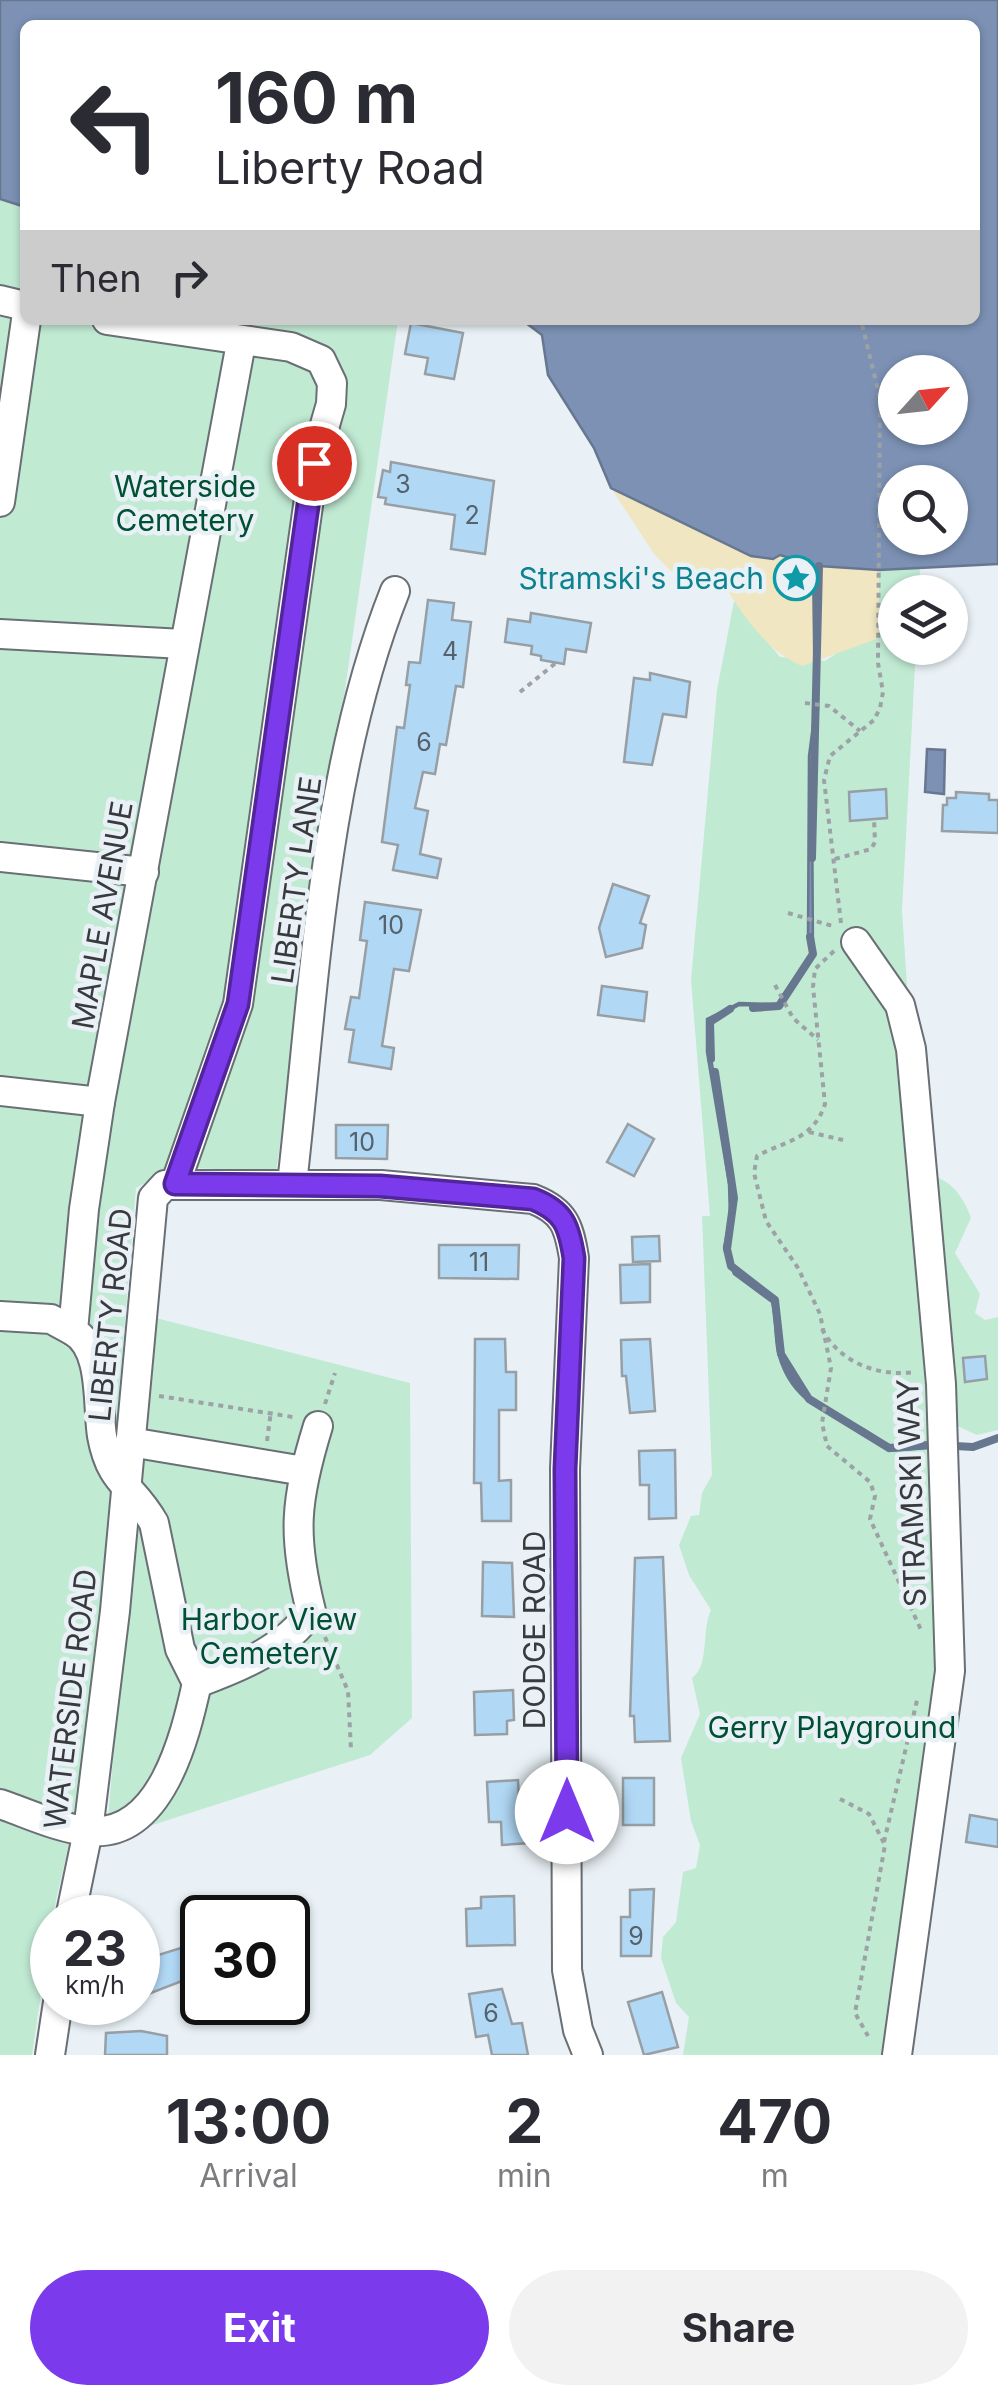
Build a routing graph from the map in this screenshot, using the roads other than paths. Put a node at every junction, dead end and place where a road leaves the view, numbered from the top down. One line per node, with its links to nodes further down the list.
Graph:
1 (25, 325): 4 (street)
2 (136, 325): 3 (street)
3 (241, 343): 8 (street, MAPLE AVENUE); 14 (street)
4 (6, 430): 5 (street)
5 (0, 502)
6 (395, 591): 15 (street, LIBERTY LANE)
7 (0, 634): 8 (street)
8 (183, 644): 10 (street, MAPLE AVENUE)
9 (0, 857): 10 (street)
10 (144, 872): 13 (street, MAPLE AVENUE)
11 (849, 935): 30 (street, STRAMSKI WAY)
12 (0, 1092): 13 (street)
13 (100, 1102): 18 (street, MAPLE AVENUE)
14 (175, 1184): 15 (street, LIBERTY ROAD); 20 (street, LIBERTY ROAD)
15 (292, 1184): 16 (street, LIBERTY ROAD)
16 (554, 1207): 29 (street, DODGE ROAD)
17 (0, 1316): 18 (street)
18 (74, 1331): 22 (street, MAPLE AVENUE)
19 (318, 1426): 21 (street)
20 (130, 1442): 21 (street); 22 (street, LIBERTY ROAD)
21 (304, 1471): 23 (street)
22 (135, 1496): 23 (street, MAPLE AVENUE); 25 (street, WATERSIDE ROAD)
23 (197, 1684): 25 (street)
24 (0, 1804): 25 (street)
25 (88, 1832): 26 (street, WATERSIDE ROAD)
26 (75, 1895)
27 (55, 2025): 28 (street)
28 (50, 2055)
29 (588, 2055)
30 (897, 2055)

